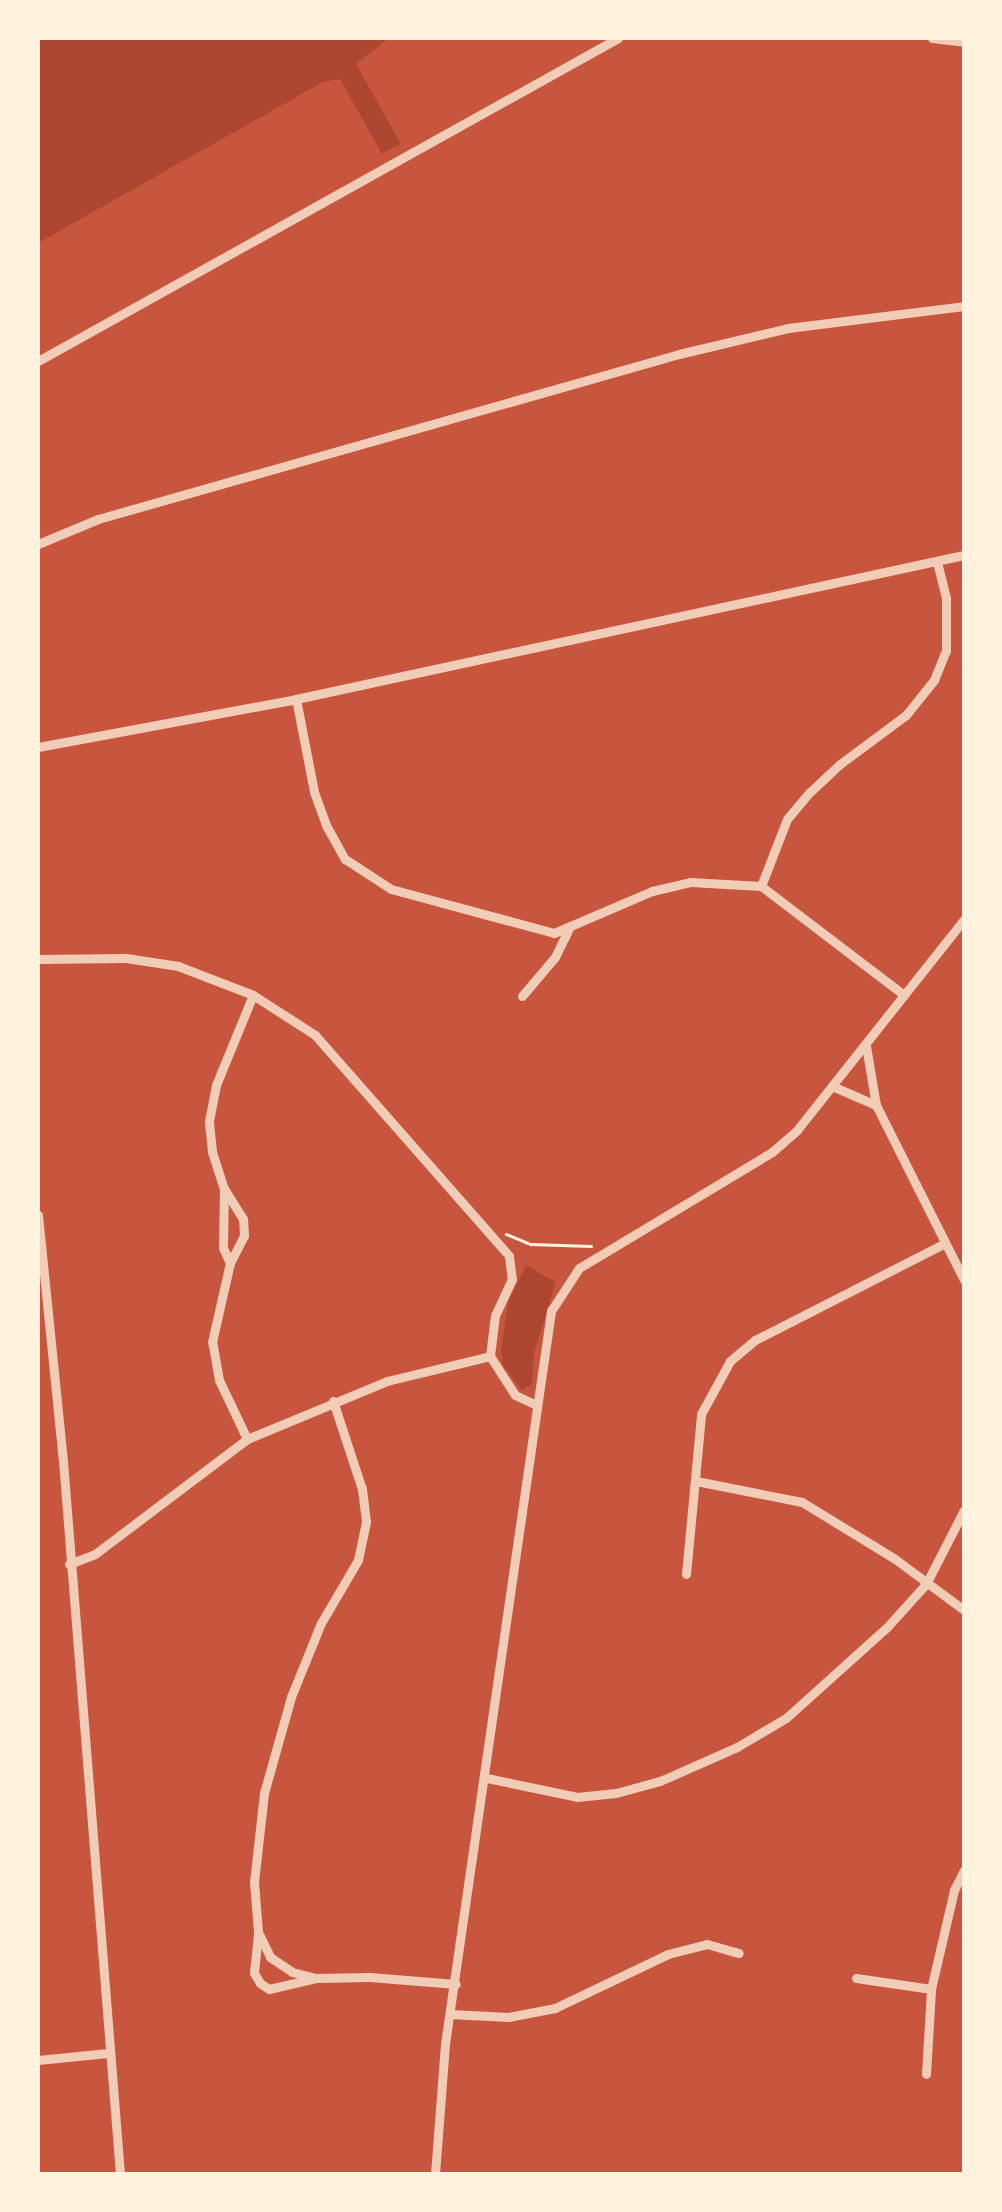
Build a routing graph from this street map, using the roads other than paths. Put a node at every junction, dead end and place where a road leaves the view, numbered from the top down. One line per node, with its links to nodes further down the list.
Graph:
1 (618, 38): 5 (street)
2 (932, 38): 3 (street)
3 (964, 42)
4 (964, 306): 6 (street)
5 (38, 361)
6 (38, 544)
7 (964, 555): 8 (street)
8 (938, 561): 9 (street); 11 (street)
9 (296, 699): 10 (street); 13 (street)
10 (38, 747)
11 (761, 886): 13 (street); 16 (street)
12 (964, 919): 16 (street)
13 (569, 928): 17 (street)
14 (38, 959): 15 (street)
15 (254, 995): 21 (street); 26 (street)
16 (904, 995): 18 (street)
17 (522, 996)
18 (866, 1046): 19 (street); 20 (street)
19 (832, 1086): 20 (street); 28 (street)
20 (876, 1105): 23 (street)
21 (224, 1190): 24 (street); 24 (street)
22 (38, 1215): 32 (street)
23 (945, 1242): 25 (street); 30 (street)
24 (230, 1263): 29 (street)
25 (964, 1280)
26 (490, 1356): 27 (street); 28 (street)
27 (332, 1401): 29 (street); 38 (street)
28 (536, 1405): 36 (street)
29 (247, 1439): 32 (street)
30 (696, 1480): 33 (street); 34 (street)
31 (964, 1510): 34 (street)
32 (70, 1564): 45 (street)
33 (686, 1574)
34 (926, 1584): 35 (street); 36 (street)
35 (964, 1610)
36 (486, 1778): 42 (street)
37 (964, 1870): 43 (street)
38 (258, 1932): 40 (street); 40 (street)
39 (739, 1954): 44 (street)
40 (316, 1978): 42 (street)
41 (856, 1978): 43 (street)
42 (456, 1984): 44 (street)
43 (931, 1989): 47 (street)
44 (450, 2014): 49 (street)
45 (108, 2053): 46 (street); 48 (street)
46 (38, 2060)
47 (926, 2074)
48 (120, 2174)
49 (435, 2174)

